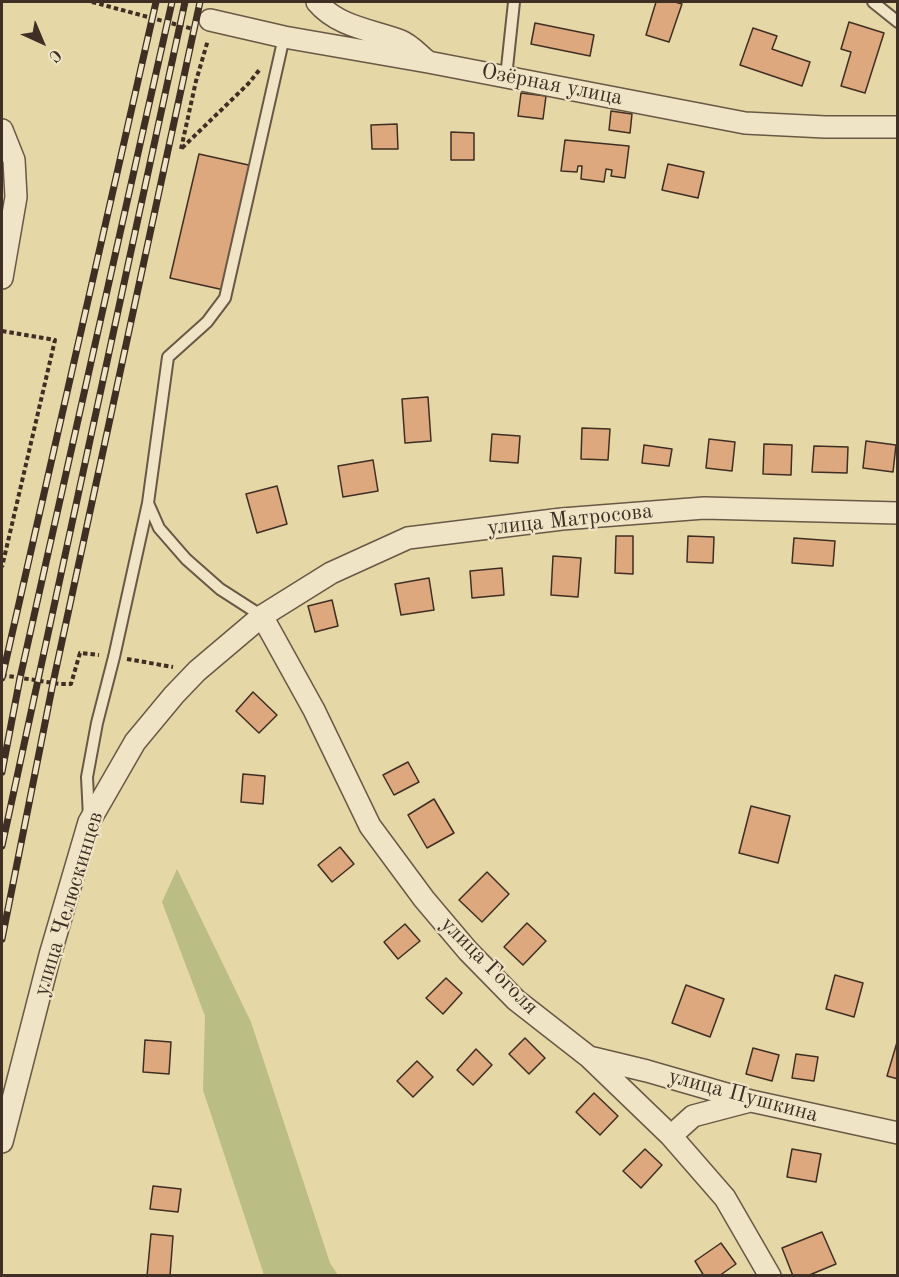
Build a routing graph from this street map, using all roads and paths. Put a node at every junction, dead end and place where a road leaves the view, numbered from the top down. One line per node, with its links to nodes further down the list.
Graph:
1 (92, 2): 6 (path)
2 (317, 2): 8 (street)
3 (514, 2): 10 (lane)
4 (873, 2): 5 (lane)
5 (897, 22)
6 (207, 28): 7 (street, Озёрная улица); 9 (path)
7 (284, 37): 8 (street, Озёрная улица); 15 (lane)
8 (428, 62): 10 (street, Озёрная улица)
9 (262, 65)
10 (506, 77): 11 (street, Озёрная улица)
11 (897, 127)
12 (2, 130): 13 (street)
13 (2, 278)
14 (2, 331): 17 (path)
15 (148, 503): 18 (lane); 19 (lane)
16 (897, 513): 18 (street, улица Матросова)
17 (2, 567)
18 (262, 616): 19 (street, улица Челюскинцев); 20 (street, улица Гоголя)
19 (89, 822): 24 (street, улица Челюскинцев)
20 (589, 1057): 21 (street, улица Пушкина); 23 (street, улица Гоголя)
21 (751, 1101): 22 (street, улица Пушкина); 23 (street)
22 (897, 1133)
23 (671, 1136): 25 (street, улица Гоголя)
24 (2, 1142)
25 (770, 1275)

